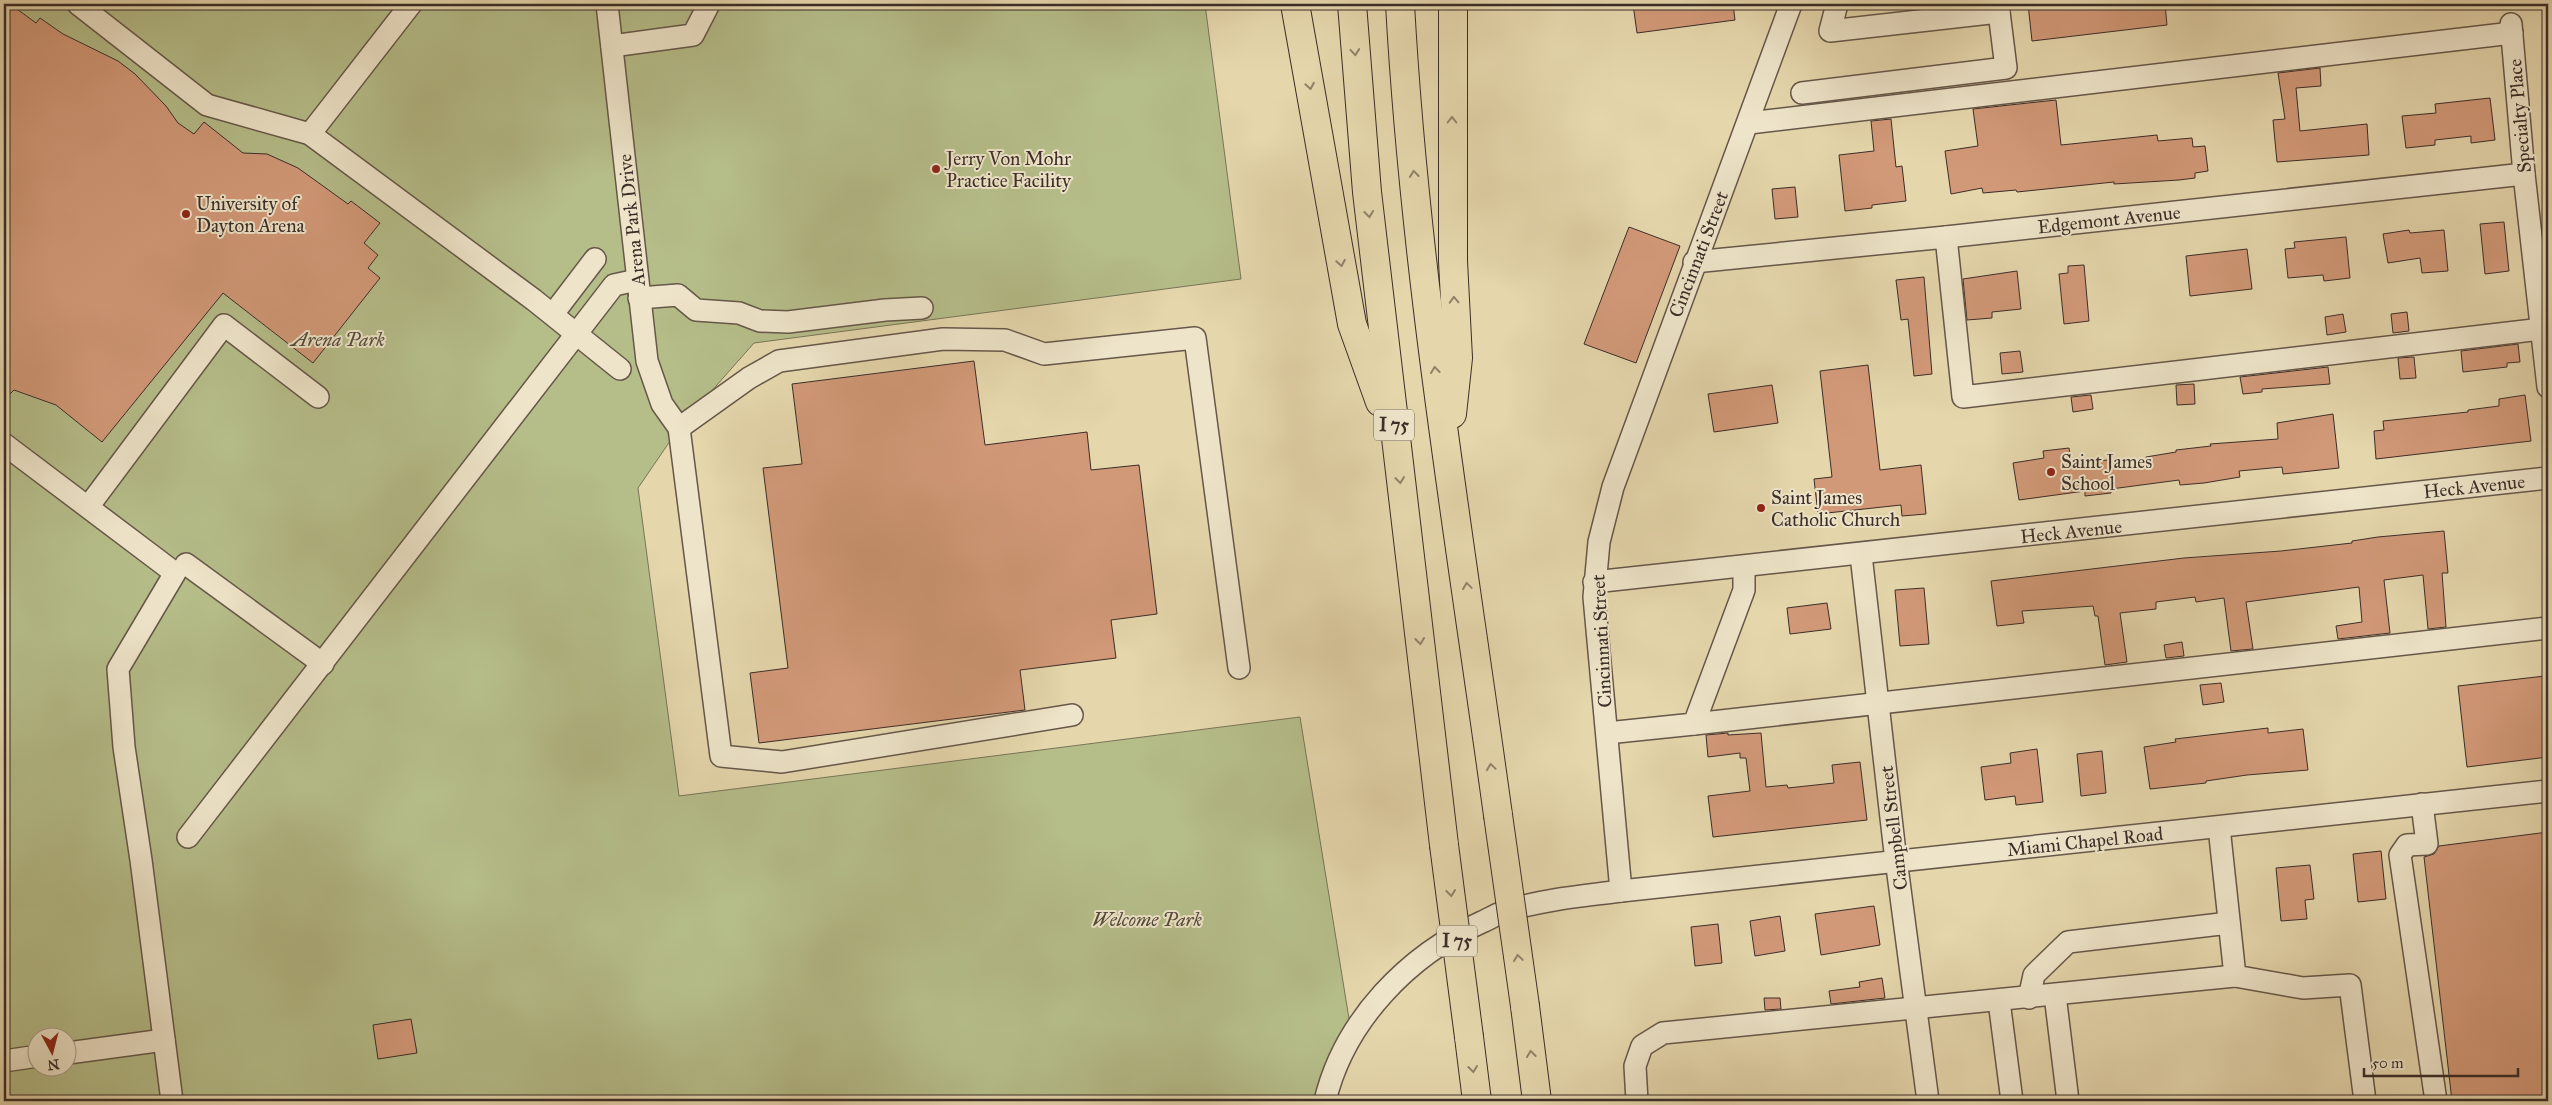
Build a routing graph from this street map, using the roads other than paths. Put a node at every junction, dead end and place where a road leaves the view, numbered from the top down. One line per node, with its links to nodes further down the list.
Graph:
1 (78, 4): 15 (street)
2 (411, 4): 15 (street)
3 (607, 4): 12 (street, Arena Park Drive)
4 (708, 4): 12 (street)
5 (1295, 4): 30 (highway, one-way to 30)
6 (1352, 4): 30 (highway, I 75, one-way to 30)
7 (1400, 4): 31 (highway, I 75, one-way to 7)
8 (1453, 4): 31 (highway, one-way to 8)
9 (1791, 4): 14 (street, Cincinnati Street)
10 (1836, 4): 11 (street)
11 (1998, 8): 13 (street)
12 (612, 46): 20 (street, Arena Park Drive)
13 (1802, 93)
14 (1749, 123): 16 (street, Specialty Place); 19 (street, Cincinnati Street)
15 (310, 134): 22 (street)
16 (2524, 174): 17 (street, Edgemont Avenue); 23 (street, Specialty Place)
17 (1946, 238): 19 (street, Edgemont Avenue); 23 (street)
18 (595, 259): 22 (street)
19 (1694, 262): 37 (street, Cincinnati Street)
20 (638, 289): 21 (street); 24 (street); 28 (street, Arena Park Drive)
21 (922, 308)
22 (553, 314): 24 (street)
23 (2542, 329): 26 (street, Specialty Place)
24 (576, 334): 25 (street); 39 (street)
25 (620, 369)
26 (2548, 387)
27 (318, 397): 33 (street)
28 (679, 428): 40 (street); 42 (street)
29 (4, 444): 33 (street)
30 (1396, 448): 63 (highway, I 75, one-way to 63, bridge)
31 (1448, 453): 64 (highway, I 75, one-way to 31, bridge)
32 (2548, 478): 34 (street, Heck Avenue)
33 (88, 507): 57 (street)
34 (1861, 555): 36 (street, Heck Avenue); 41 (street, Campbell Street)
35 (186, 564): 39 (street)
36 (1744, 567): 37 (street, Heck Avenue); 43 (street)
37 (1594, 582): 44 (street, Cincinnati Street)
38 (2548, 628): 41 (street)
39 (324, 664): 48 (street)
40 (1239, 668)
41 (1878, 704): 43 (street); 49 (street, Campbell Street)
42 (1072, 714)
43 (1694, 724): 44 (street)
44 (1607, 733): 50 (street, Cincinnati Street)
45 (2548, 791): 46 (street, Miami Chapel Road)
46 (2422, 804): 47 (street, Miami Chapel Road); 70 (street)
47 (2219, 827): 49 (street, Miami Chapel Road); 51 (street)
48 (188, 837)
49 (1897, 862): 50 (street, Miami Chapel Road); 56 (street, Campbell Street)
50 (1621, 892): 62 (street)
51 (2229, 922): 52 (street); 54 (street)
52 (2235, 976): 53 (street); 69 (street)
53 (2055, 995): 54 (street); 68 (street)
54 (2029, 998): 55 (street)
55 (1999, 1001): 56 (street); 67 (street)
56 (1916, 1007): 65 (street); 66 (street, Campbell Street)
57 (164, 1040): 58 (street); 61 (street)
58 (78, 1052)
59 (28, 1057): 60 (street)
60 (4, 1061)
61 (172, 1101)
62 (1325, 1101)
63 (1477, 1101)
64 (1538, 1101)
65 (1637, 1101)
66 (1928, 1101)
67 (2012, 1101)
68 (2068, 1101)
69 (2364, 1101)
70 (2436, 1101)

